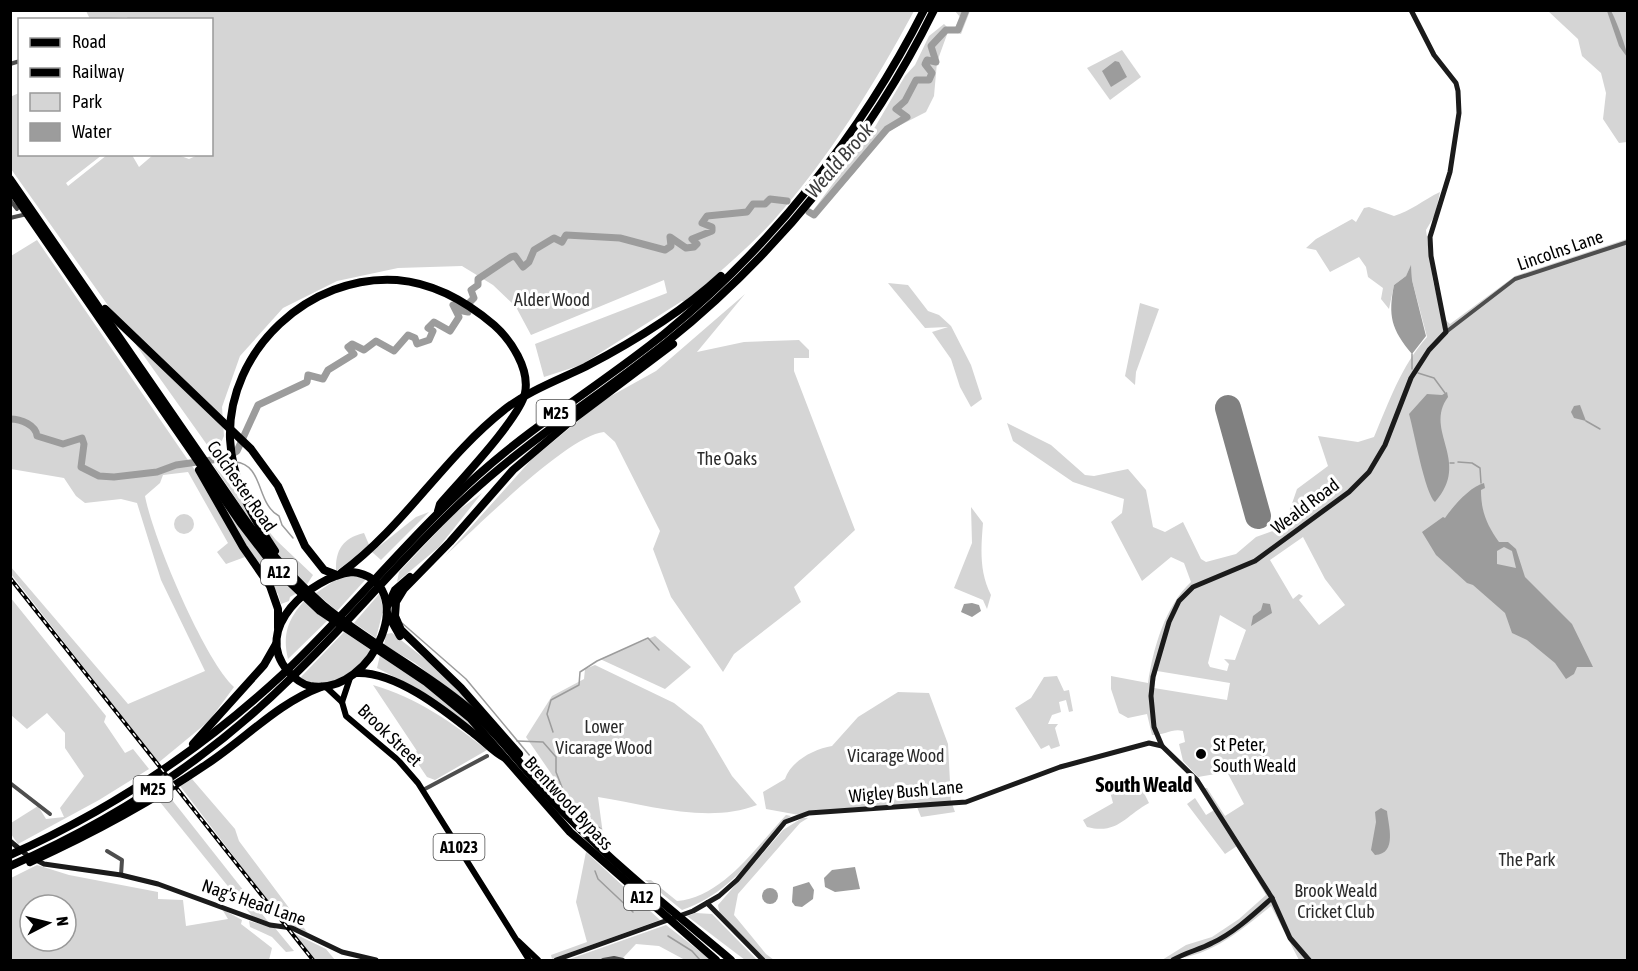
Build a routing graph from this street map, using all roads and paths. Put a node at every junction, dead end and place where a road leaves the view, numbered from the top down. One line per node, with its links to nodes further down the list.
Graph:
1 (924, 10): 12 (highway, M25)
2 (934, 10): 13 (highway, M25)
3 (1411, 10): 15 (street)
4 (10, 178): 14 (highway, Colchester Road / A12)
5 (10, 189): 6 (highway, Colchester Road / A12)
6 (14, 199): 7 (street); 8 (highway, Colchester Road / A12)
7 (17, 209): 8 (street, Colchester Road); 9 (street)
8 (26, 214): 9 (street); 17 (highway, Colchester Road / A12)
9 (15, 215): 10 (street)
10 (10, 218)
11 (1628, 242): 15 (street, Lincolns Lane)
12 (736, 268): 20 (highway, M25); 23 (highway, M25)
13 (744, 274): 16 (highway, M25); 19 (highway, M25)
14 (96, 301): 17 (highway, Colchester Road / A12); 23 (highway, A12)
15 (1446, 332): 32 (street, Weald Road)
16 (587, 401): 19 (highway, M25); 22 (highway, M25)
17 (196, 456): 18 (highway, Colchester Road / A12)
18 (203, 466): 24 (highway, Colchester Road / A12); 26 (highway, A12); 38 (highway, Colchester Road / A12)
19 (513, 470): 21 (highway, M25)
20 (437, 514): 22 (highway, M25); 24 (highway, M25)
21 (428, 564): 25 (highway, M25); 28 (highway, M25)
22 (388, 570): 37 (highway, M25); 42 (highway, M25)
23 (339, 574): 24 (highway); 25 (highway)
24 (308, 588): 26 (highway); 41 (highway, Colchester Road / A12)
25 (387, 610): 28 (highway, A12); 29 (highway)
26 (278, 629): 27 (highway)
27 (276, 644): 30 (highway); 37 (highway, M25)
28 (425, 654): 41 (highway, A12)
29 (353, 675): 30 (highway); 31 (main road, Brook Street); 38 (highway, A12)
30 (323, 687): 31 (main road, Brook Street / A1023); 34 (highway, M25)
31 (342, 702): 40 (main road, Brook Street / A1023)
32 (1156, 732): 33 (street); 35 (street, Weald Road)
33 (1151, 743): 35 (street); 51 (street, Wigley Bush Lane)
34 (232, 745): 42 (highway, M25); 48 (highway, M25)
35 (1162, 746): 50 (street, Weald Road)
36 (487, 756): 40 (street)
37 (182, 757): 46 (highway, M25)
38 (509, 760): 59 (highway, Brentwood Bypass / A12)
39 (10, 783): 43 (street)
40 (423, 790): 52 (main road, Brook Street / A1023)
41 (557, 806): 60 (highway, Brentwood Bypass / A12)
42 (123, 808): 47 (highway, M25)
43 (50, 814)
44 (10, 841): 49 (street, Nag's Head Lane)
45 (107, 851): 49 (street)
46 (10, 855)
47 (10, 866)
48 (10, 871)
49 (121, 875): 53 (street, Nag's Head Lane)
50 (1272, 898): 62 (street); 63 (street, Weald Road)
51 (707, 903): 56 (street, Wigley Bush Lane); 61 (street)
52 (518, 940): 54 (main road, Brook Street / A1023); 55 (main road, Brook Street / A1023)
53 (376, 960)
54 (530, 960)
55 (538, 960)
56 (556, 960)
57 (603, 960): 58 (street)
58 (623, 960)
59 (716, 960)
60 (732, 960)
61 (763, 960)
62 (1173, 960)
63 (1309, 960)

